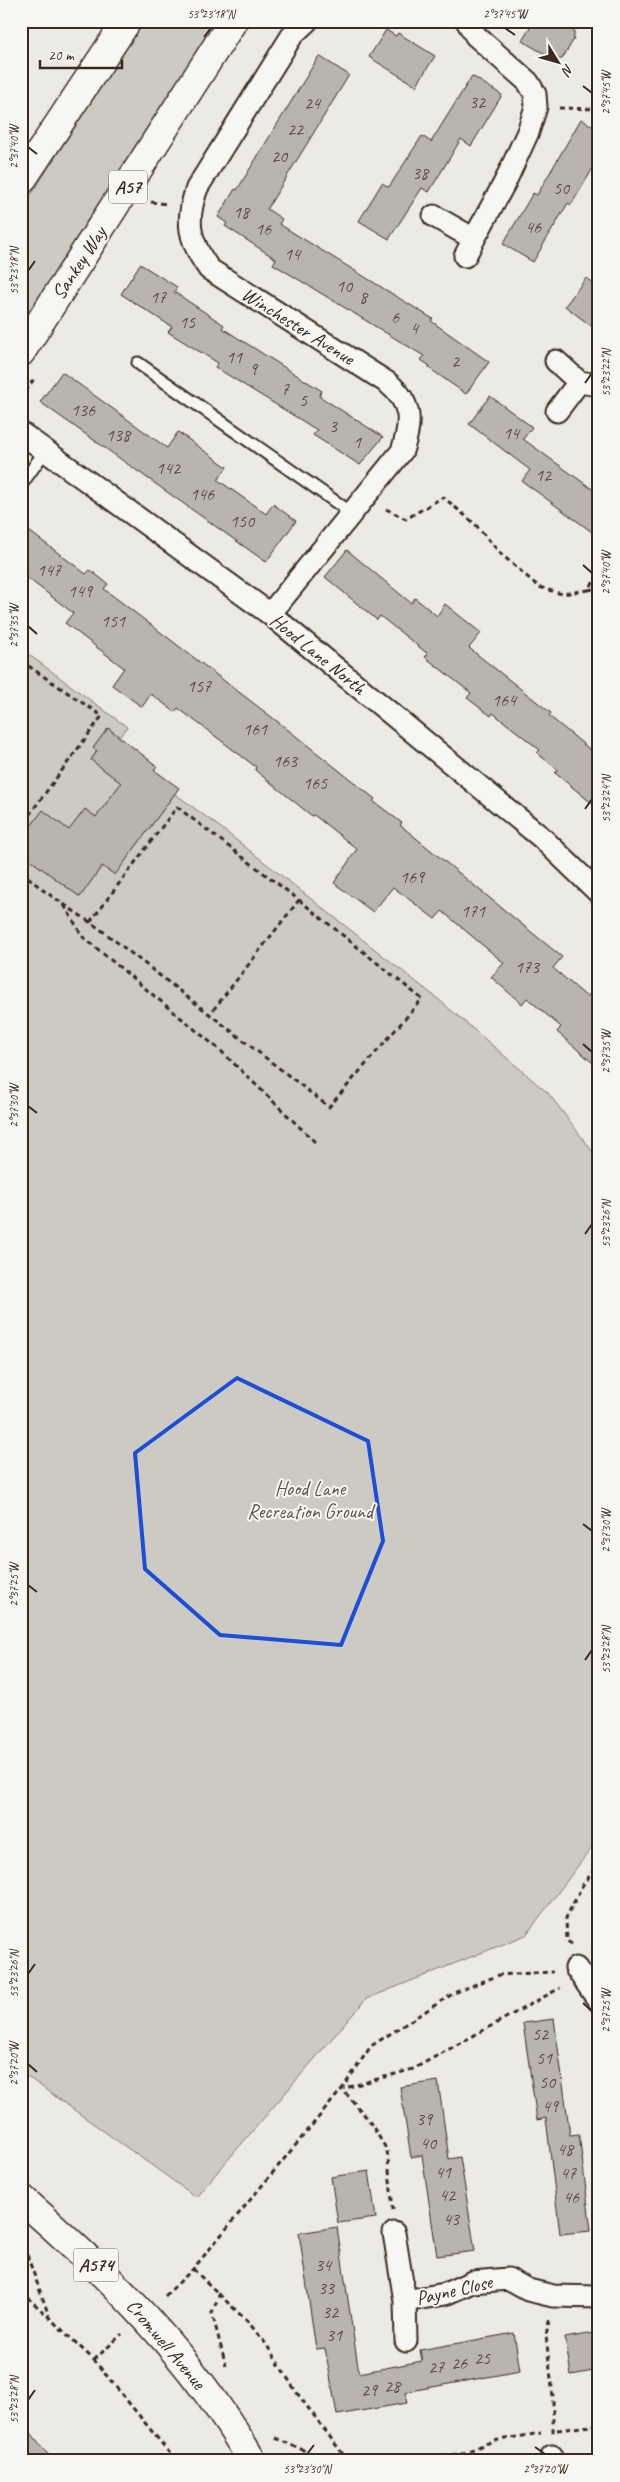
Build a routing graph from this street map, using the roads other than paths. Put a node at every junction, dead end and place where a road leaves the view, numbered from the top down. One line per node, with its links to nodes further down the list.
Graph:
1 (127, 21): 5 (main road)
2 (233, 21): 7 (main road, Sankey Way / A57)
3 (307, 21): 15 (street, Winchester Avenue)
4 (467, 21): 6 (street)
5 (21, 181)
6 (434, 216)
7 (31, 361)
8 (556, 361): 10 (street)
9 (138, 363): 15 (lane)
10 (589, 383): 11 (street)
11 (557, 411)
12 (21, 433): 13 (street, Hood Lane North)
13 (45, 451): 14 (lane); 16 (street, Hood Lane North)
14 (21, 485)
15 (357, 504): 16 (street, Winchester Avenue)
16 (270, 614): 17 (street, Hood Lane North)
17 (599, 893)
18 (579, 1958): 19 (street)
19 (599, 2000)
20 (21, 2198): 25 (main road, Cromwell Avenue / A574)
21 (394, 2233): 23 (street, Payne Close)
22 (599, 2297): 23 (street, Payne Close)
23 (405, 2301): 24 (street)
24 (406, 2342)
25 (252, 2461)

